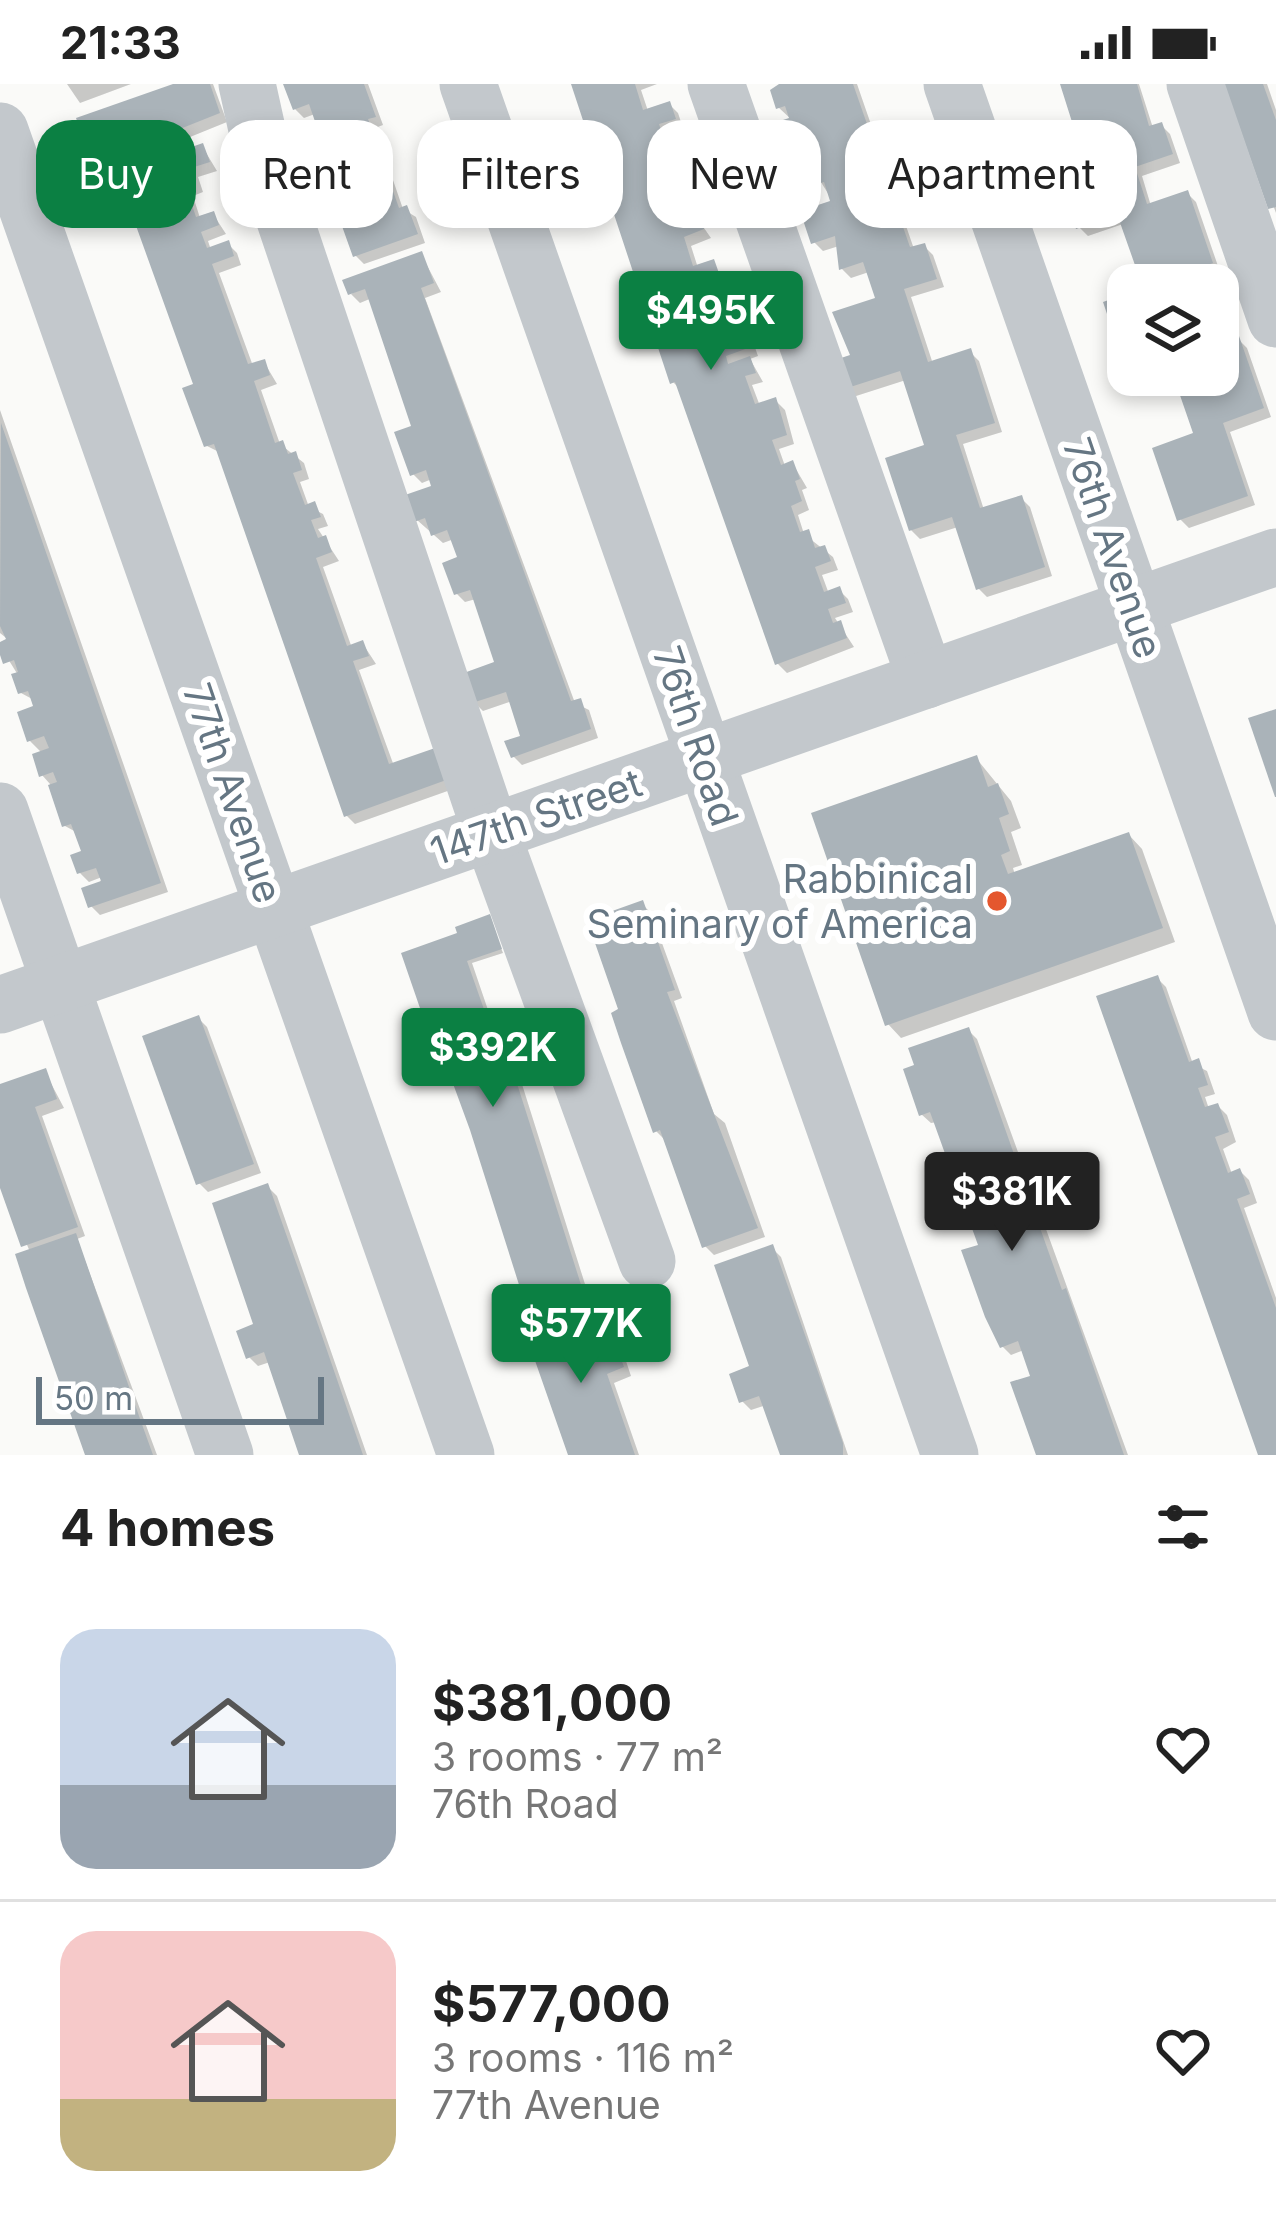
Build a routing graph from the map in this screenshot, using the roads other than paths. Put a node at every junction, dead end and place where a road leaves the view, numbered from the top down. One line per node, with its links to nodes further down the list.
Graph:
1 (247, 84): 13 (street)
2 (468, 84): 11 (street, 76th Road)
3 (716, 84): 10 (street)
4 (952, 84): 9 (street, 76th Avenue)
5 (1195, 84): 7 (street)
6 (0, 131): 14 (street, 77th Avenue)
7 (1276, 319)
8 (1276, 557): 9 (street, 147th Street)
9 (1133, 607): 10 (street, 147th Street); 17 (street, 76th Avenue)
10 (926, 680): 11 (street, 147th Street)
11 (704, 758): 13 (street, 147th Street); 21 (street, 76th Road)
12 (0, 811): 15 (street)
13 (491, 832): 14 (street, 147th Street); 18 (street)
14 (274, 909): 15 (street, 147th Street); 20 (street, 77th Avenue)
15 (63, 983): 16 (street, 147th Street); 19 (street)
16 (0, 1005)
17 (1276, 1012)
18 (646, 1261)
19 (225, 1455)
20 (466, 1455)
21 (950, 1455)

